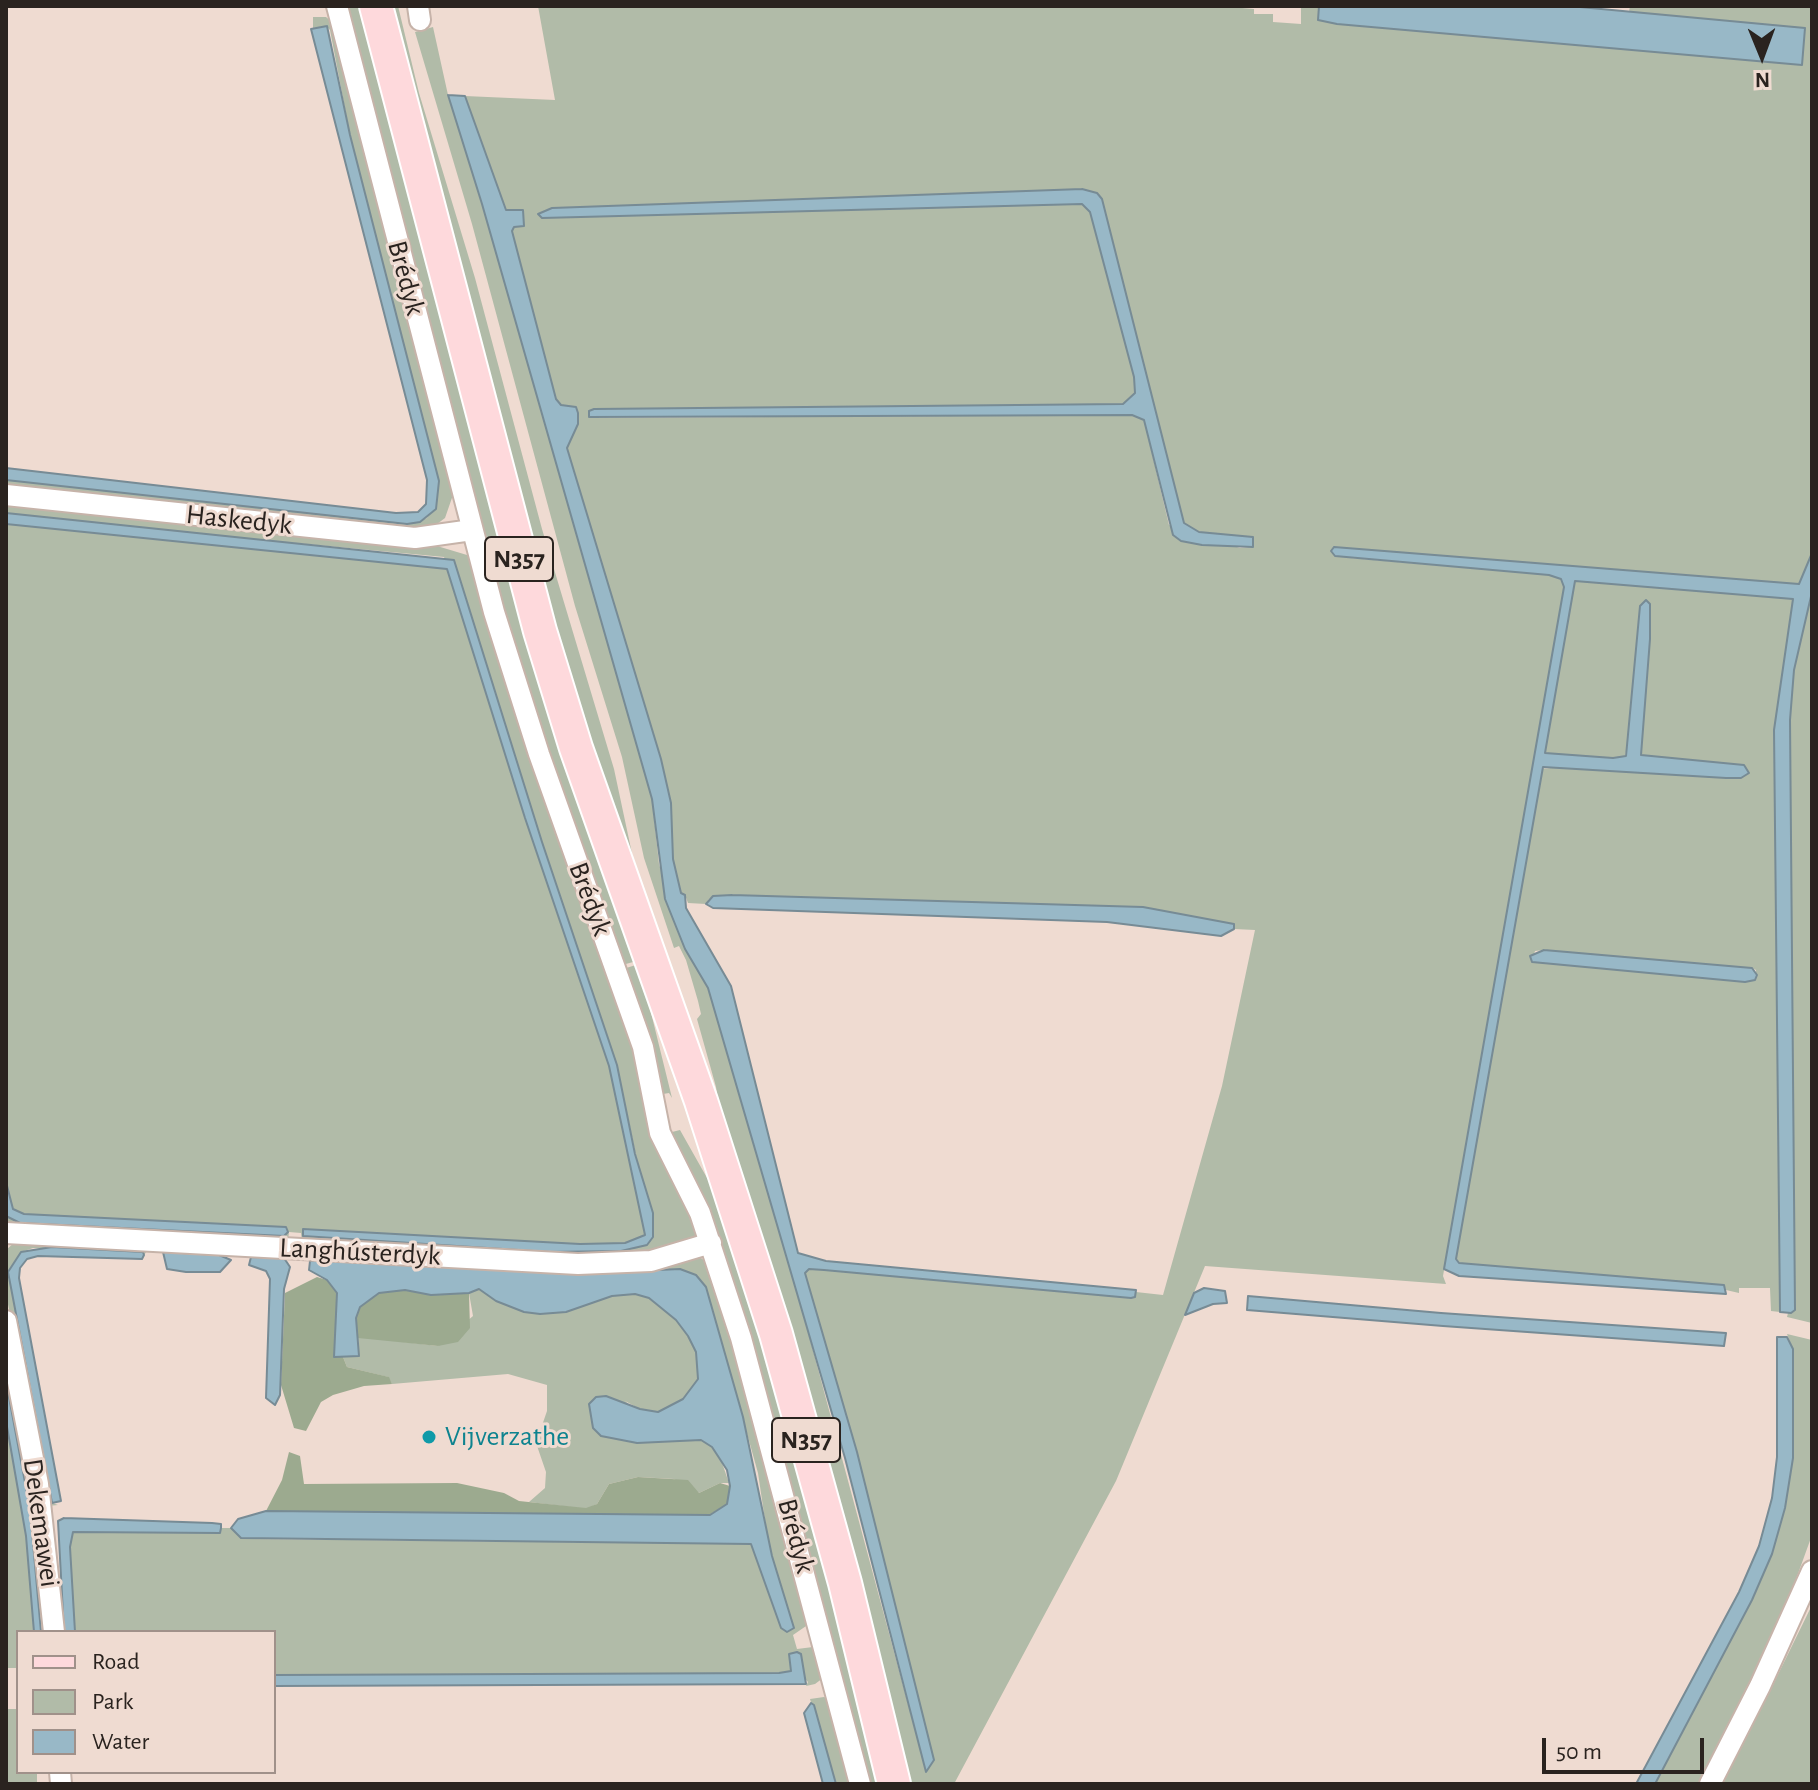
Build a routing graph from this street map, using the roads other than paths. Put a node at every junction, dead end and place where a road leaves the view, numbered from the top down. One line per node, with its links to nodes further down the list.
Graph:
1 (337, 6): 4 (street, Brédyk)
2 (376, 6): 11 (main road, Brédyk / N357)
3 (6, 495): 4 (street, Haskedyk)
4 (472, 530): 6 (street, Brédyk)
5 (6, 1233): 6 (street, Langhústerdyk)
6 (711, 1243): 10 (street, Brédyk)
7 (6, 1321): 9 (street, Dekemawei)
8 (1812, 1571): 12 (street)
9 (54, 1630)
10 (860, 1784)
11 (894, 1784)
12 (1710, 1784)

